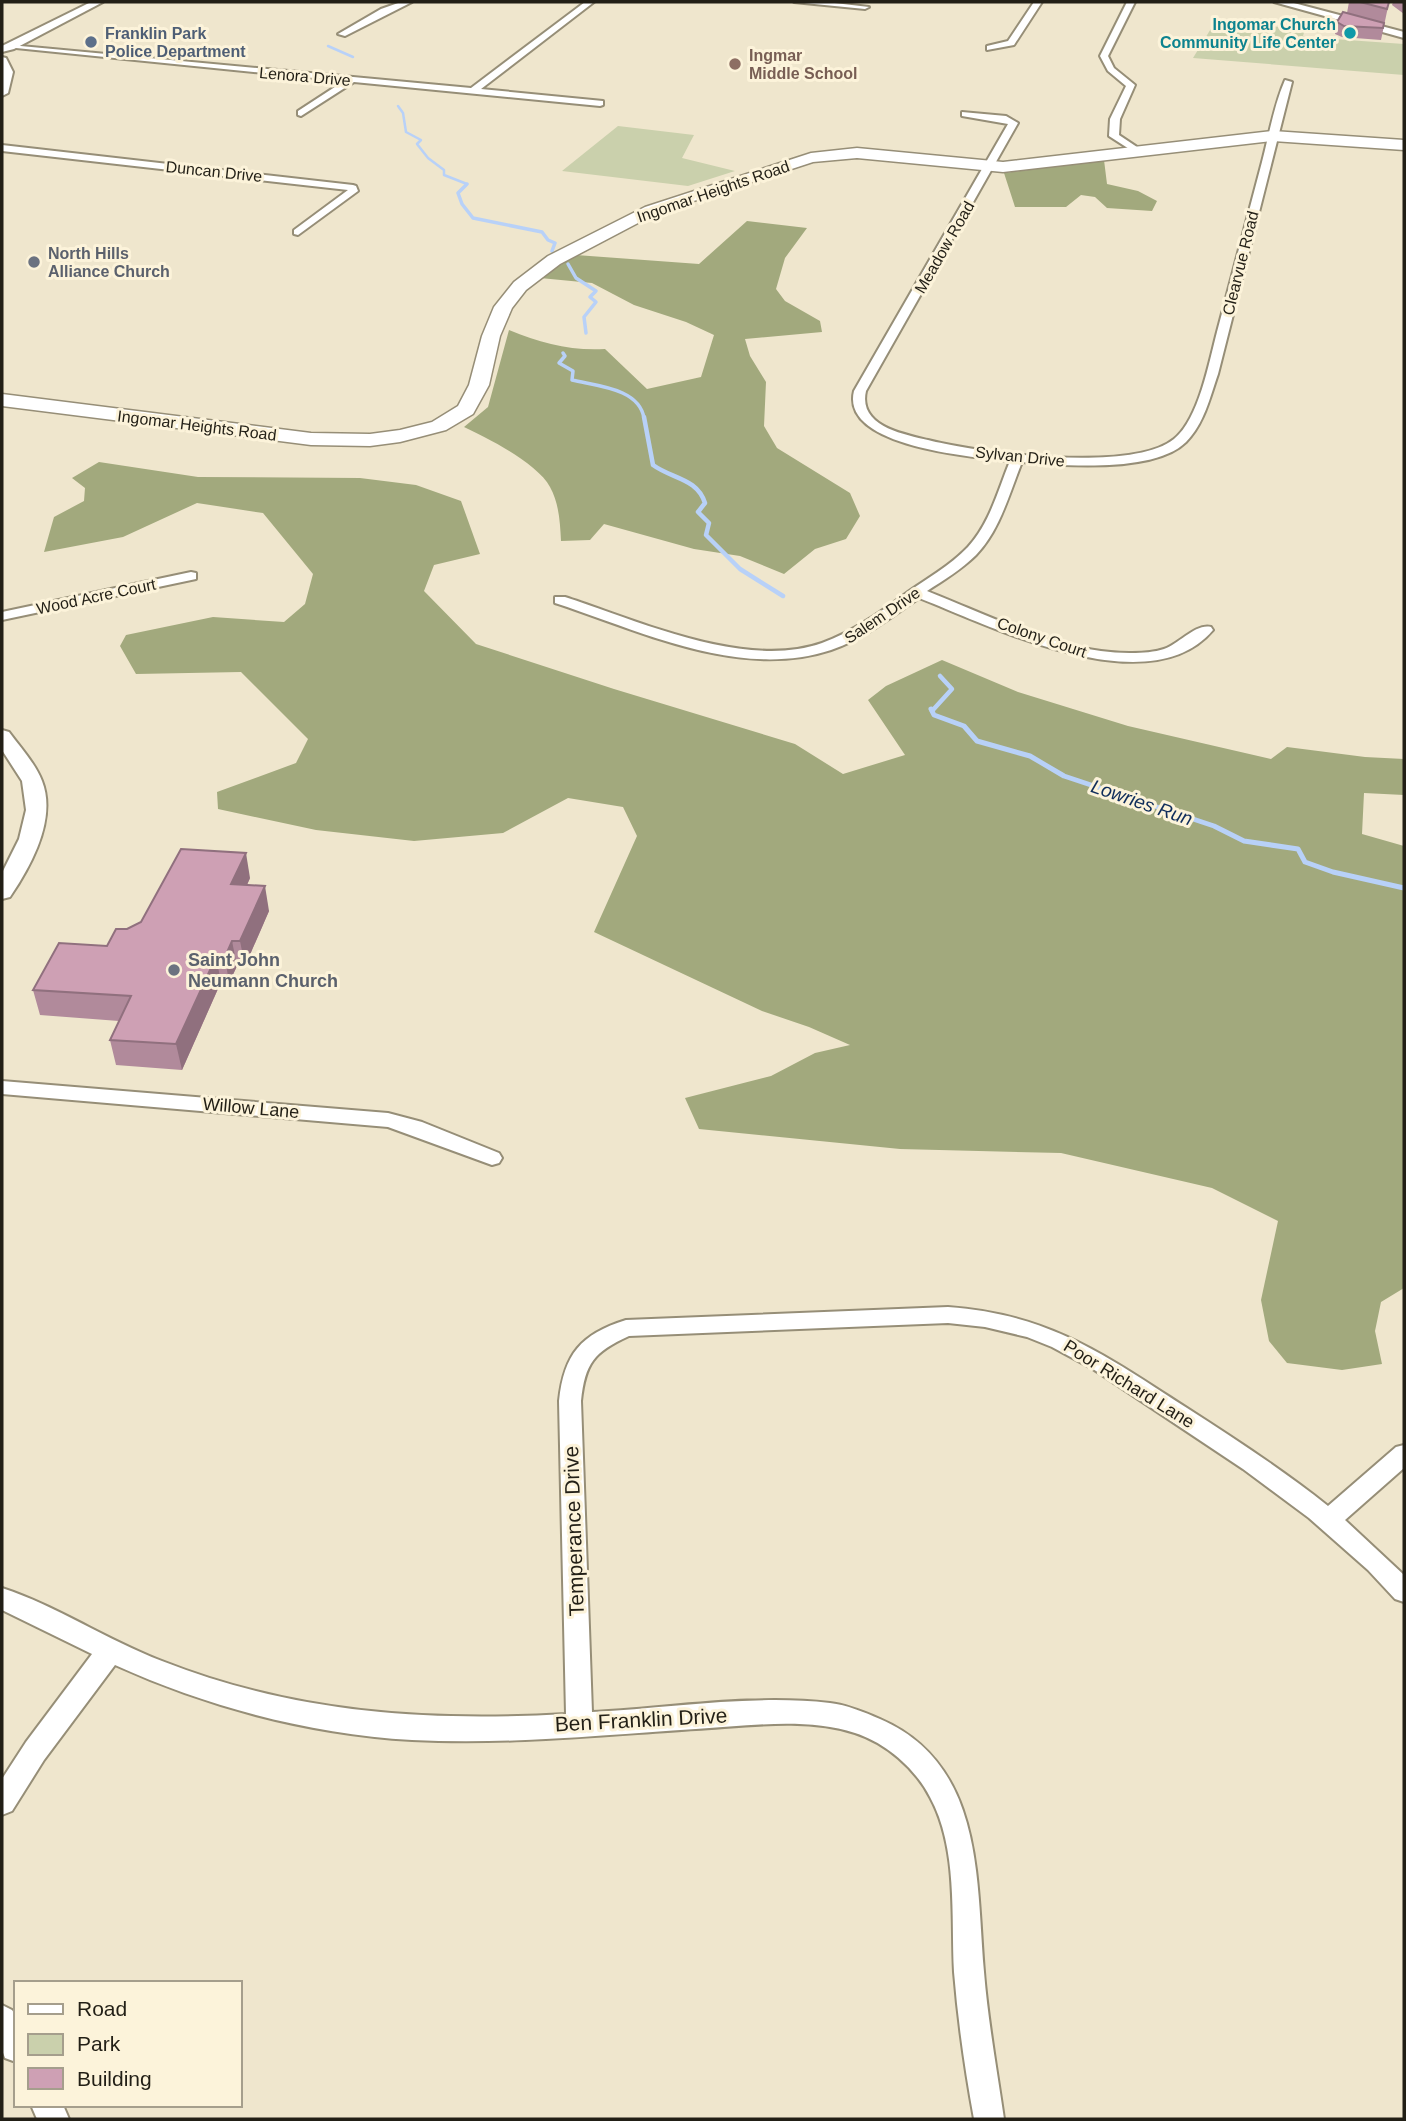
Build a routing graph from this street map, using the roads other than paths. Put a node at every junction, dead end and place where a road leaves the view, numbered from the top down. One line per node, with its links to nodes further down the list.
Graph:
1 (98, 2): 11 (street)
2 (408, 2): 9 (street)
3 (590, 2): 16 (street)
4 (798, 2): 8 (street)
5 (1038, 2): 12 (street)
6 (1131, 2): 24 (street)
7 (1279, 2): 10 (street)
8 (865, 7)
9 (342, 34)
10 (1404, 36)
11 (6, 48): 14 (street, Lenora Drive)
12 (990, 48)
13 (2, 60): 17 (street)
14 (352, 80): 16 (street, Lenora Drive); 19 (street)
15 (1288, 82): 21 (street, Clearvue Road)
16 (473, 91): 18 (street, Lenora Drive)
17 (2, 93)
18 (600, 103)
19 (301, 113)
20 (965, 114): 25 (street, Meadow Road)
21 (1273, 136): 22 (main road, Ingomar Heights Road); 24 (main road, Ingomar Heights Road); 29 (street, Clearvue Road)
22 (1404, 145)
23 (2, 148): 26 (street, Duncan Drive)
24 (1137, 152): 25 (main road, Ingomar Heights Road)
25 (990, 167): 27 (main road, Ingomar Heights Road); 28 (street, Meadow Road)
26 (298, 232)
27 (2, 400)
28 (862, 414): 30 (street, Sylvan Drive)
29 (1182, 439): 30 (street, Sylvan Drive)
30 (1018, 457): 32 (street, Salem Drive)
31 (191, 576): 34 (street, Wood Acre Court)
32 (917, 592): 33 (street, Salem Drive); 35 (street, Colony Court)
33 (560, 600)
34 (2, 616)
35 (1206, 630)
36 (2, 736): 37 (street)
37 (2, 892)
38 (2, 1087): 39 (street, Willow Lane)
39 (492, 1158)
40 (593, 1345): 42 (street, Poor Richard Lane); 46 (street, Temperance Drive)
41 (1404, 1454): 42 (street)
42 (1328, 1520): 43 (street, Poor Richard Lane)
43 (1404, 1591)
44 (2, 1599): 45 (street, Ben Franklin Drive)
45 (110, 1651): 46 (street, Ben Franklin Drive); 47 (street)
46 (579, 1724): 50 (street, Ben Franklin Drive)
47 (2, 1802)
48 (2, 2021): 49 (street)
49 (14, 2043)
50 (989, 2119)

